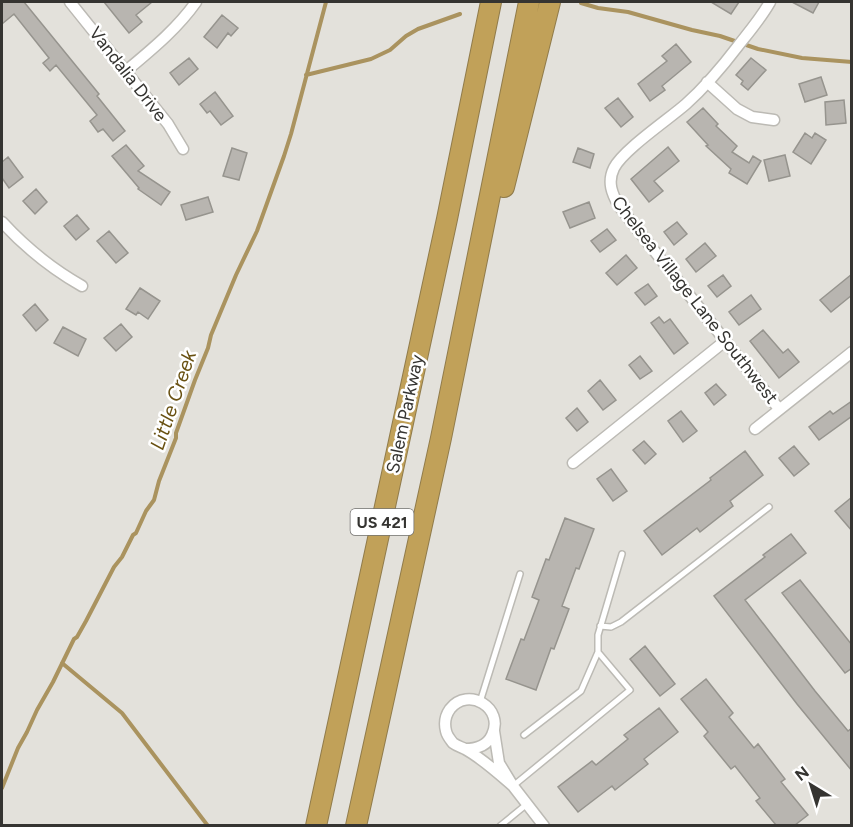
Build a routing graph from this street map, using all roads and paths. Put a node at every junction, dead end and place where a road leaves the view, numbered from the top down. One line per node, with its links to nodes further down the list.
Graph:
1 (70, 2): 7 (street, Vandalia Drive)
2 (196, 2): 7 (street)
3 (491, 2): 30 (highway, Salem Parkway / US 421)
4 (529, 2): 13 (highway, US 421)
5 (550, 2): 13 (highway)
6 (770, 2): 8 (street, Chelsea Village Lane Southwest)
7 (126, 70): 10 (street, Vandalia Drive)
8 (707, 82): 9 (street); 14 (street, Chelsea Village Lane Southwest)
9 (774, 120)
10 (183, 149)
11 (2, 222): 12 (street)
12 (82, 286)
13 (472, 286): 31 (highway, US 421)
14 (725, 340): 16 (street, Chelsea Village Lane Southwest); 18 (street)
15 (852, 352): 16 (street)
16 (779, 409): 17 (street)
17 (755, 429)
18 (573, 463)
19 (769, 507): 22 (lane)
20 (622, 554): 22 (lane)
21 (520, 574): 24 (lane)
22 (600, 626): 23 (lane)
23 (598, 652): 26 (lane); 28 (lane)
24 (480, 702): 25 (street); 27 (street)
25 (494, 731): 27 (street); 28 (street)
26 (524, 735)
27 (465, 749): 28 (street)
28 (513, 786): 29 (street)
29 (527, 804): 32 (lane); 33 (street)
30 (316, 825)
31 (356, 825)
32 (500, 825)
33 (544, 825)

